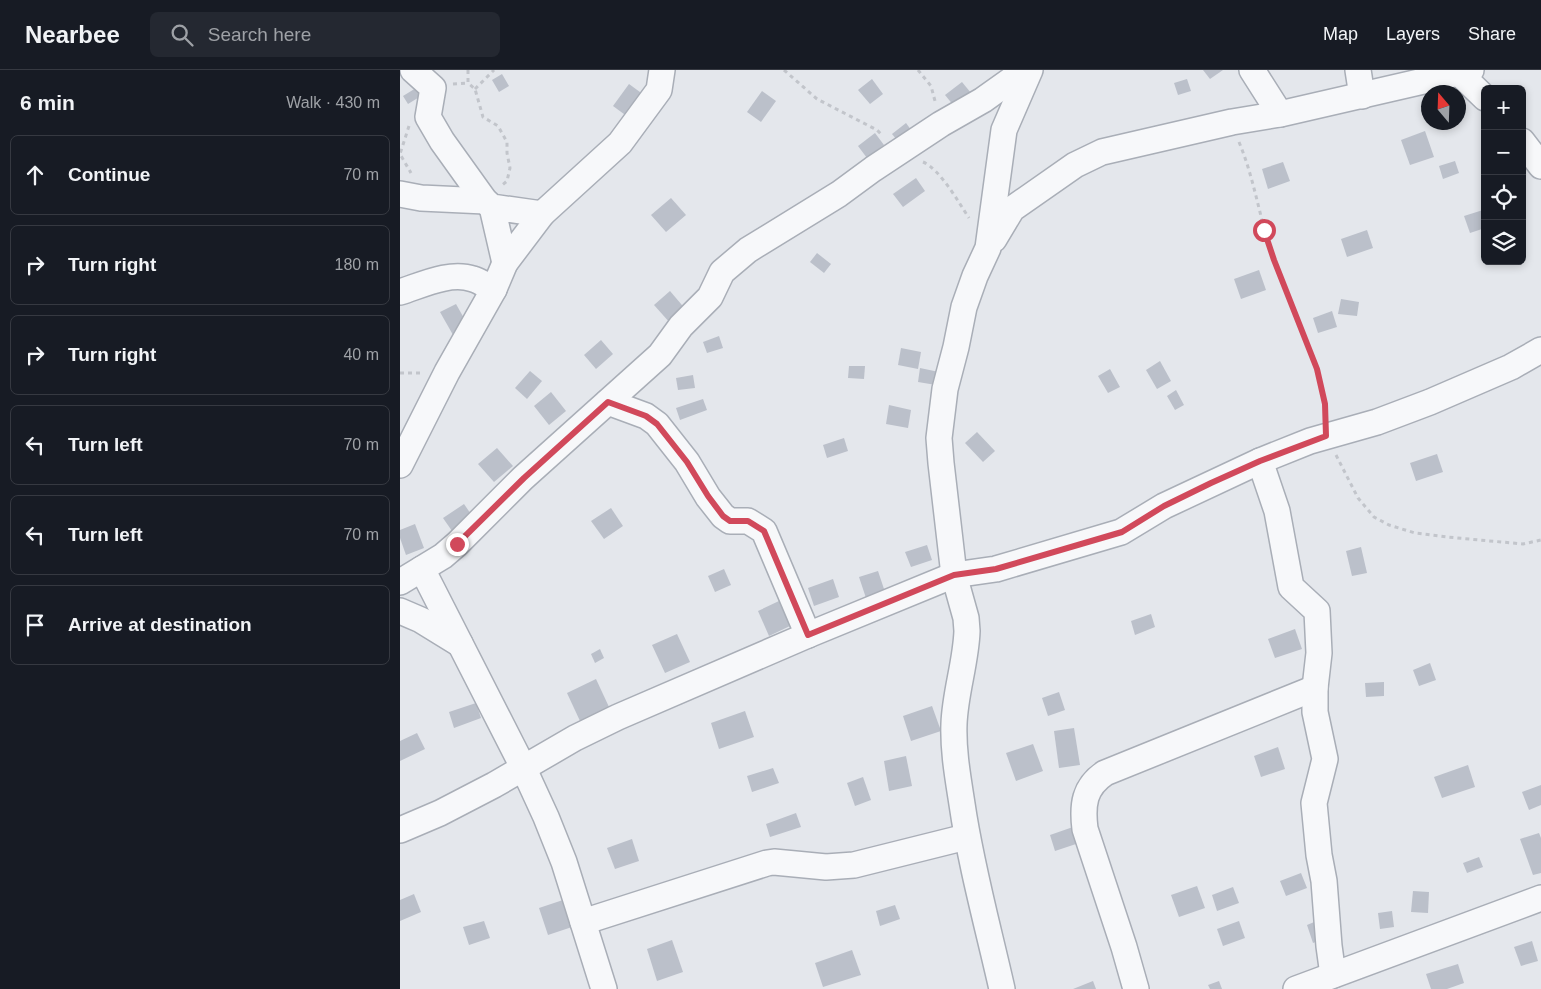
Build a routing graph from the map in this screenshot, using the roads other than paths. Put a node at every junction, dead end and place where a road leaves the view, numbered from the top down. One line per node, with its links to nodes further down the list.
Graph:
1 (413, 70): 16 (street)
2 (662, 70): 17 (street)
3 (1025, 70): 23 (street)
4 (1030, 70): 18 (street)
5 (1252, 70): 12 (street)
6 (1358, 70): 11 (street)
7 (1379, 70): 9 (street)
8 (1465, 72): 9 (street); 10 (street)
9 (1404, 85): 11 (street)
10 (1481, 93)
11 (1362, 96): 12 (street)
12 (1280, 114): 18 (street)
13 (1526, 146): 14 (street)
14 (1541, 166)
15 (400, 194): 16 (street)
16 (488, 204): 17 (street); 19 (street)
17 (542, 214): 19 (street)
18 (988, 248): 27 (street)
19 (505, 263): 20 (street)
20 (494, 289): 21 (street); 25 (street)
21 (400, 292)
22 (1541, 350): 24 (street)
23 (608, 402): 26 (street); 30 (street)
24 (1260, 461): 27 (street); 32 (street)
25 (400, 465)
26 (422, 569): 28 (street); 31 (street)
27 (954, 575): 30 (street); 35 (street)
28 (400, 582)
29 (400, 611): 31 (street)
30 (808, 635): 33 (street)
31 (460, 644): 33 (street)
32 (1315, 688): 38 (street); 41 (street)
33 (523, 767): 34 (street); 37 (street)
34 (400, 830)
35 (966, 836): 37 (street); 40 (street)
36 (1541, 898): 38 (street)
37 (583, 922): 39 (street)
38 (1333, 975): 42 (street)
39 (604, 989)
40 (1002, 989)
41 (1136, 989)
42 (1296, 989)

